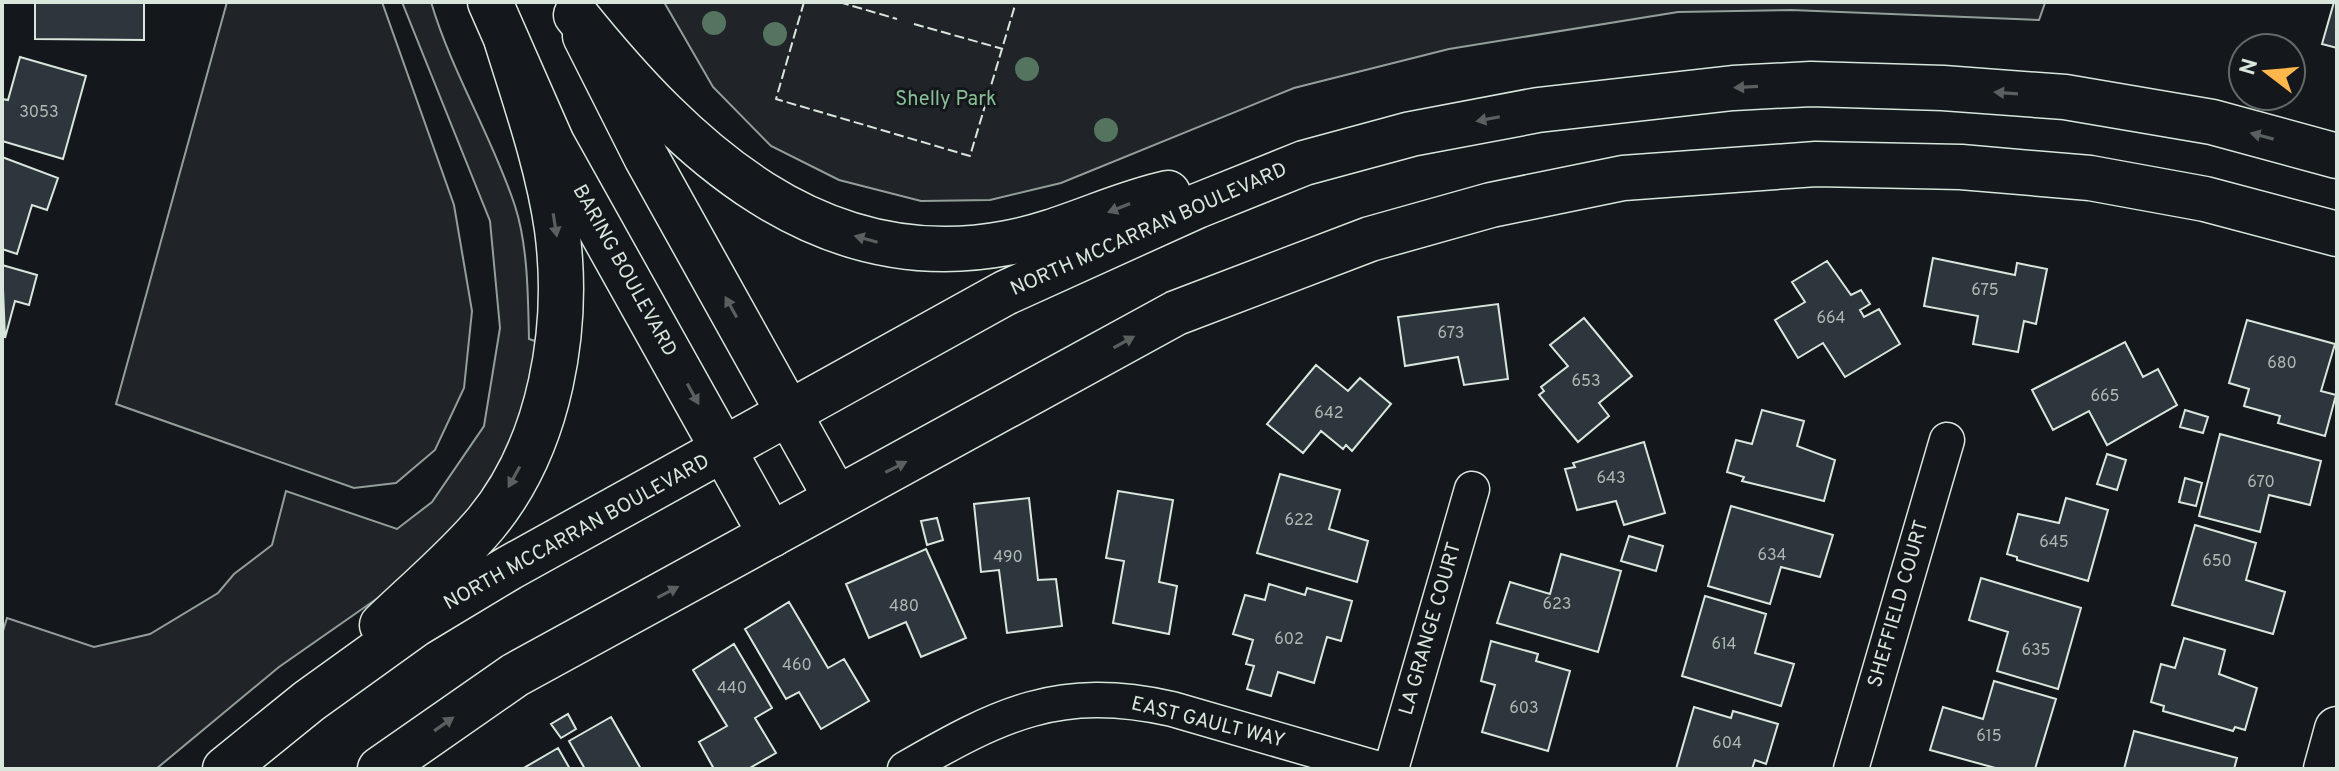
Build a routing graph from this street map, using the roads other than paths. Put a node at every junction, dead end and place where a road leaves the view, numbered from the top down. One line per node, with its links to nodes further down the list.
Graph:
1 (490, 2): 3 (main road, BARING BOULEVARD)
2 (573, 8): 5 (main road, one-way to 2); 7 (main road, one-way to 2)
3 (507, 42): 9 (main road, BARING BOULEVARD, one-way to 9); 13 (main road, one-way to 13)
4 (2337, 156): 5 (main road, NORTH MCCARRAN BOULEVARD, one-way to 5)
5 (1304, 163): 7 (main road, NORTH MCCARRAN BOULEVARD)
6 (2337, 234): 11 (main road, one-way to 6)
7 (790, 413): 9 (main road, NORTH MCCARRAN BOULEVARD); 11 (main road)
8 (1947, 440): 20 (street, SHEFFIELD COURT)
9 (724, 450): 12 (main road, BARING BOULEVARD); 13 (main road, NORTH MCCARRAN BOULEVARD)
10 (1472, 489): 19 (street, LA GRANGE COURT)
11 (836, 498): 12 (main road)
12 (771, 535): 16 (main road, one-way to 12)
13 (309, 701): 15 (main road, NORTH MCCARRAN BOULEVARD)
14 (2337, 729): 21 (main road)
15 (225, 769)
16 (380, 769)
17 (905, 769): 18 (street, EAST GAULT WAY)
18 (1379, 769)
19 (1391, 769)
20 (1851, 769)
21 (2326, 769)

